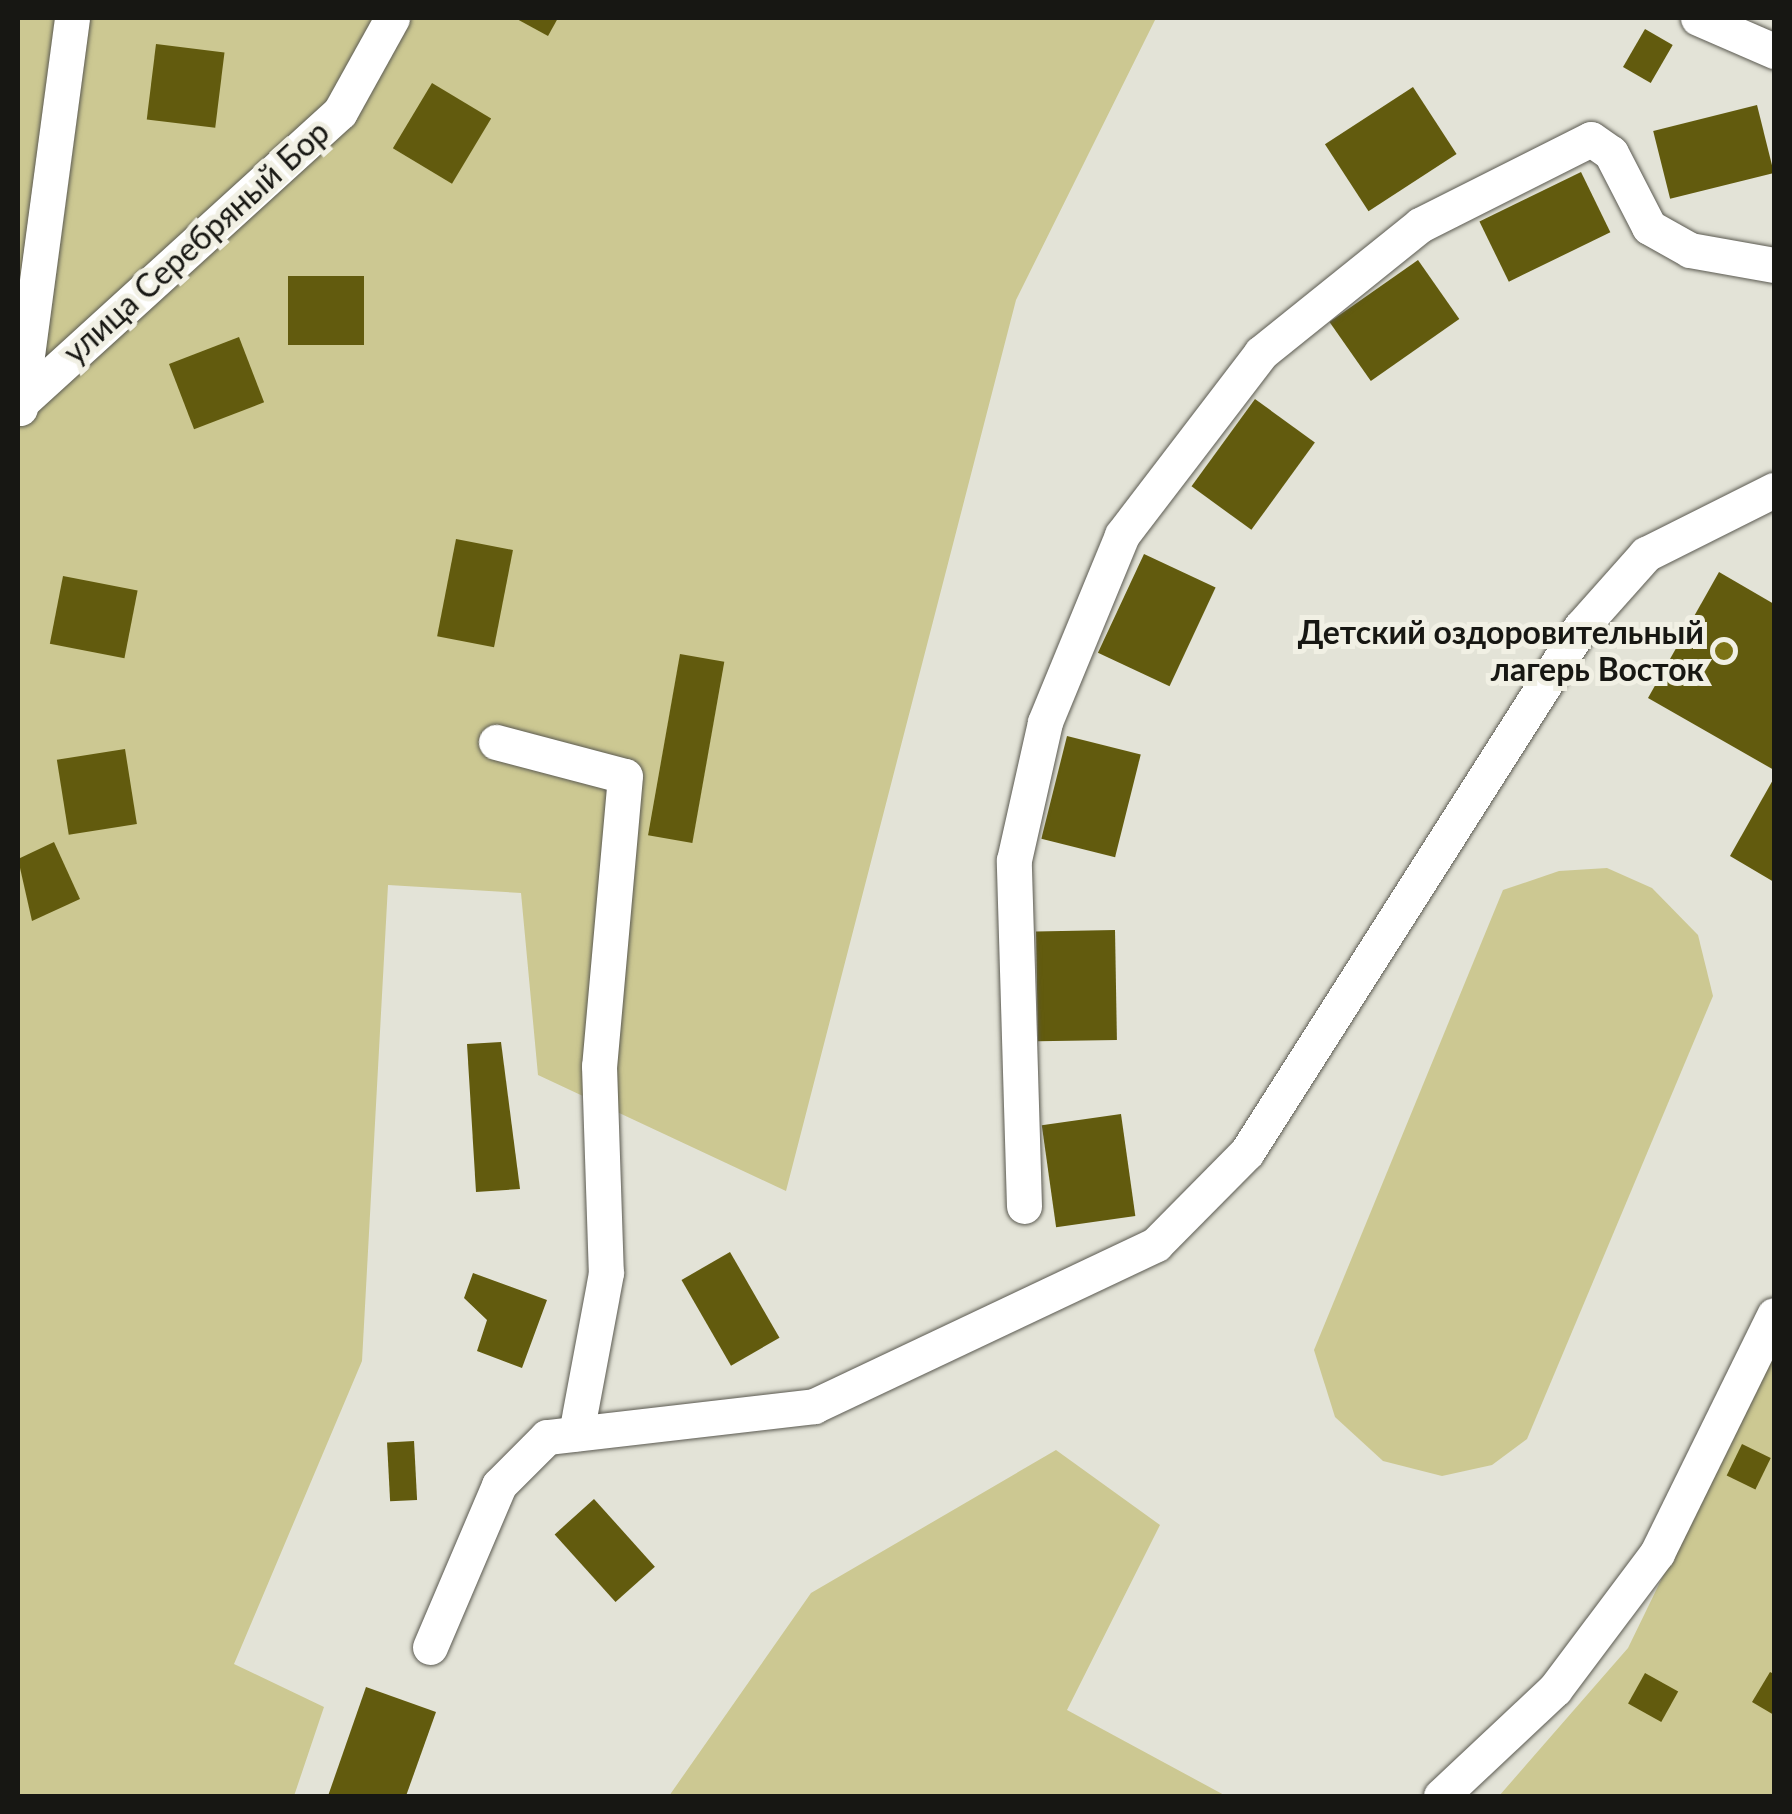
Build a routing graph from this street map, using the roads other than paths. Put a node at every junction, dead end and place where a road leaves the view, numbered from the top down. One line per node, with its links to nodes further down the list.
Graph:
1 (72, 18): 6 (street)
2 (392, 18): 6 (street, улица Серебряный Бор)
3 (1706, 19): 4 (street)
4 (1774, 52)
5 (1774, 265): 9 (street)
6 (19, 409)
7 (1774, 490): 11 (street)
8 (496, 742): 11 (street)
9 (1024, 1206)
10 (1774, 1316): 13 (street)
11 (576, 1433): 12 (street)
12 (430, 1647)
13 (1441, 1796)

